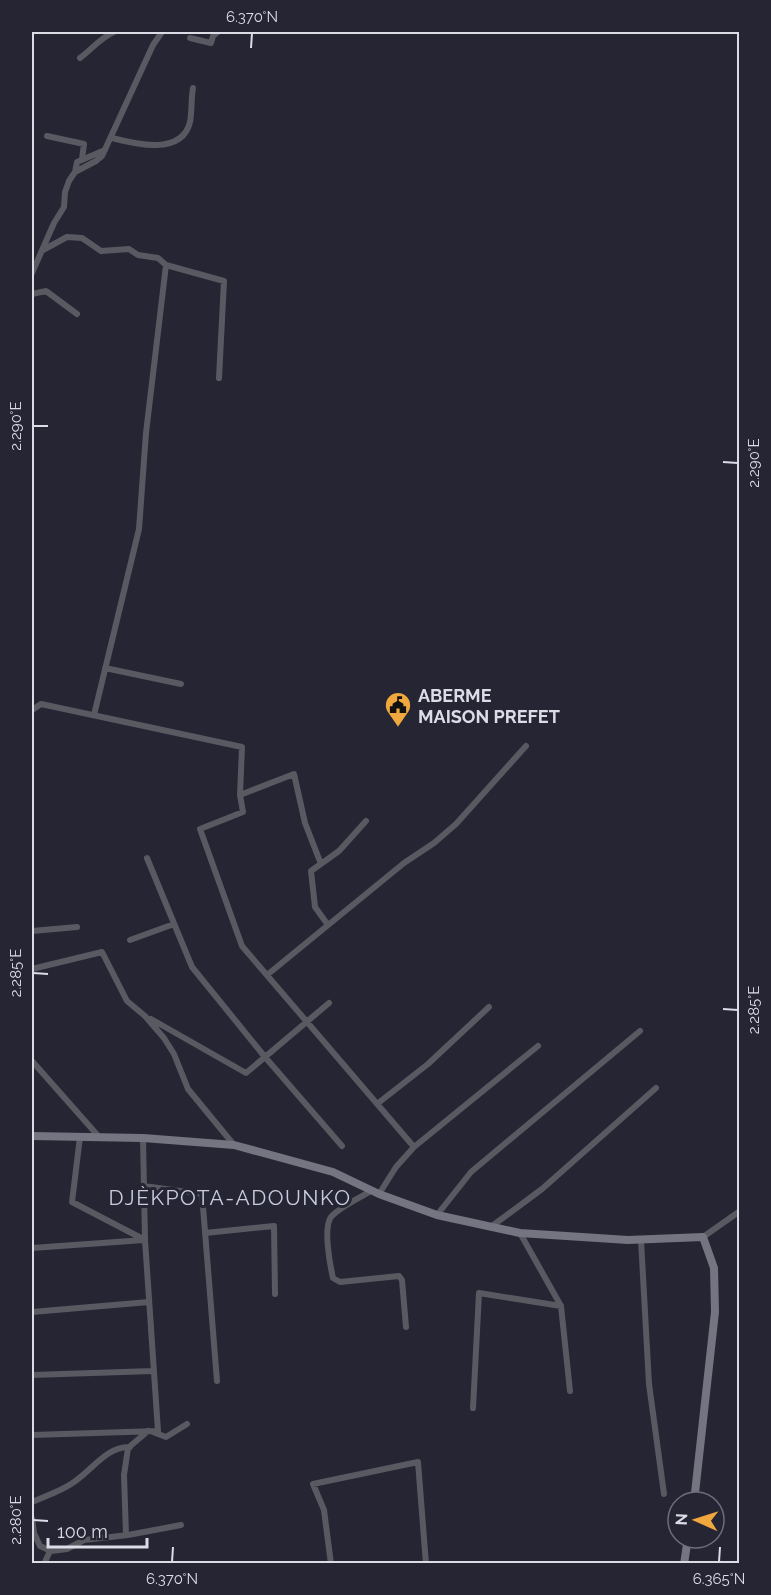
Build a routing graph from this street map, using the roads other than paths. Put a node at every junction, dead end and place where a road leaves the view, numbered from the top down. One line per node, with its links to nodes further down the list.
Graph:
1 (114, 32): 5 (street)
2 (162, 32): 8 (street)
3 (218, 32): 4 (street)
4 (190, 38)
5 (80, 58)
6 (192, 88): 8 (street)
7 (47, 136): 10 (street)
8 (112, 138): 9 (street)
9 (106, 150): 10 (street); 11 (street)
10 (82, 159): 11 (street)
11 (75, 172): 12 (street)
12 (43, 250): 13 (street); 14 (street)
13 (166, 266): 17 (street); 18 (street)
14 (32, 273)
15 (32, 294): 16 (street)
16 (77, 314)
17 (219, 378)
18 (105, 668): 19 (street); 21 (street)
19 (182, 684)
20 (32, 710): 21 (street)
21 (94, 715): 23 (street)
22 (526, 746): 28 (street)
23 (240, 795): 26 (street); 33 (street)
24 (366, 822): 26 (street)
25 (147, 858): 27 (street)
26 (321, 864): 28 (street)
27 (174, 924): 31 (street); 40 (street)
28 (328, 925): 33 (street)
29 (77, 927): 30 (street)
30 (32, 931)
31 (129, 940)
32 (32, 969): 36 (street)
33 (267, 975): 37 (street)
34 (329, 1003): 37 (street)
35 (489, 1007): 43 (street)
36 (145, 1016): 40 (street); 48 (street)
37 (307, 1022): 40 (street); 43 (street)
38 (640, 1031): 54 (street)
39 (538, 1046): 50 (street)
40 (265, 1057): 49 (street)
41 (32, 1061): 46 (street)
42 (656, 1088): 55 (street)
43 (378, 1104): 50 (street)
44 (32, 1136): 45 (street)
45 (80, 1137): 46 (street); 59 (street)
46 (100, 1138): 47 (street)
47 (142, 1138): 48 (street); 51 (street)
48 (234, 1145): 52 (street)
49 (342, 1146)
50 (414, 1147): 52 (street)
51 (144, 1186): 56 (street); 59 (street)
52 (375, 1192): 54 (street); 66 (street)
53 (740, 1211): 58 (street)
54 (436, 1215): 55 (street)
55 (492, 1226): 57 (street)
56 (205, 1233): 62 (street); 69 (street)
57 (520, 1233): 60 (street); 64 (street)
58 (703, 1238): 60 (street); 76 (street)
59 (145, 1239): 61 (street); 63 (street)
60 (641, 1240): 77 (street)
61 (32, 1248)
62 (275, 1293)
63 (149, 1302): 65 (street); 67 (street)
64 (561, 1306): 70 (street); 71 (street)
65 (32, 1312)
66 (406, 1327)
67 (153, 1371): 68 (street); 73 (street)
68 (32, 1376)
69 (217, 1381)
70 (570, 1391)
71 (473, 1408)
72 (187, 1424): 73 (street)
73 (149, 1431): 74 (street); 75 (street)
74 (32, 1435)
75 (130, 1447): 78 (street); 83 (street)
76 (695, 1490)
77 (664, 1494)
78 (32, 1502): 79 (street)
79 (32, 1509)
80 (32, 1518): 82 (street)
81 (182, 1525): 83 (street)
82 (34, 1533): 84 (street)
83 (126, 1535): 86 (street)
84 (40, 1546): 85 (street); 86 (street)
85 (32, 1547)
86 (50, 1551): 87 (street)
87 (44, 1563)
88 (331, 1563): 89 (street)
89 (426, 1563)

